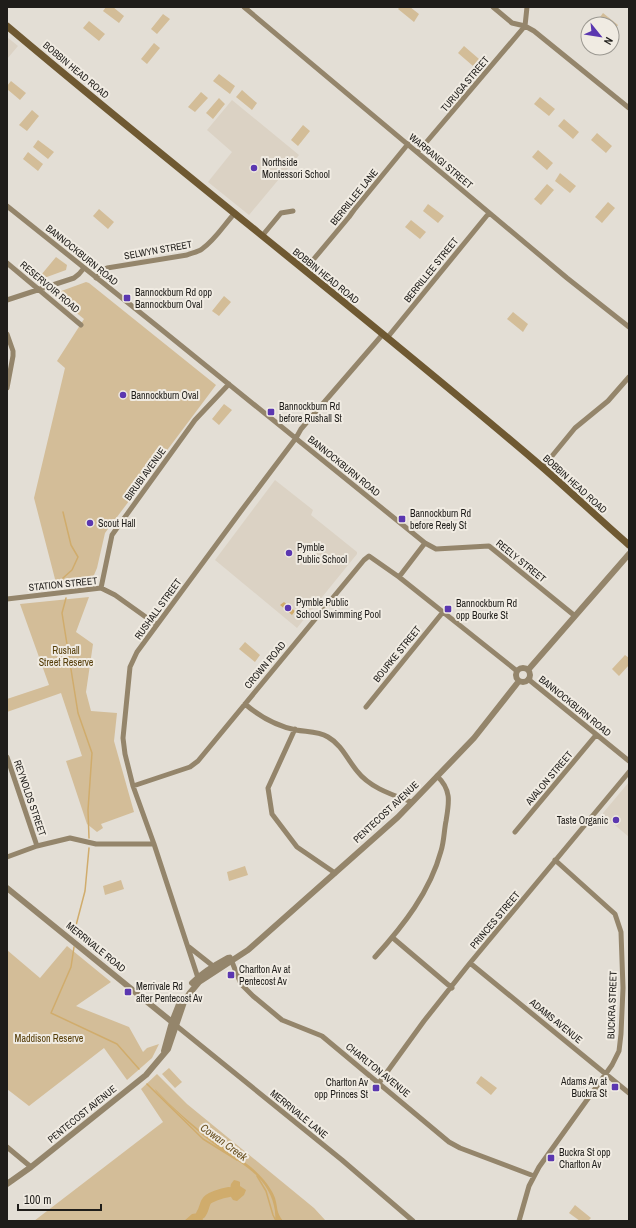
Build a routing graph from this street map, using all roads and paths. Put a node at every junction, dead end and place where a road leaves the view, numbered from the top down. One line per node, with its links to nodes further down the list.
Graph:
1 (244, 7): 7 (street, WARRANGI STREET)
2 (493, 7): 5 (street)
3 (527, 7): 5 (street)
4 (7, 26): 12 (main road, BOBBIN HEAD ROAD)
5 (525, 26): 6 (street); 8 (street, TURUGA STREET)
6 (629, 108)
7 (408, 144): 8 (street, WARRANGI STREET); 14 (street, BERRILLEE LANE)
8 (418, 152): 11 (street, WARRANGI STREET)
9 (7, 206): 16 (street, BANNOCKBURN ROAD)
10 (293, 211): 13 (street)
11 (489, 213): 21 (street, WARRANGI STREET); 23 (street, BERRILLEE STREET)
12 (234, 214): 13 (main road, BOBBIN HEAD ROAD); 17 (street, SELWYN STREET)
13 (262, 236): 23 (main road, BOBBIN HEAD ROAD)
14 (313, 260)
15 (7, 262): 18 (street, RESERVOIR ROAD)
16 (84, 268): 17 (street, BANNOCKBURN ROAD); 18 (street)
17 (96, 278): 25 (street, BANNOCKBURN ROAD)
18 (40, 289): 19 (street); 20 (street, RESERVOIR ROAD)
19 (7, 300)
20 (81, 325)
21 (629, 327)
22 (7, 334): 26 (street)
23 (385, 336): 27 (street, RUSHALL STREET); 28 (main road, BOBBIN HEAD ROAD)
24 (629, 377): 28 (street)
25 (228, 384): 27 (street, BANNOCKBURN ROAD); 33 (street, BIRUBI AVENUE)
26 (7, 388)
27 (296, 438): 29 (street, BANNOCKBURN ROAD); 37 (street, RUSHALL STREET)
28 (543, 467): 30 (main road, BOBBIN HEAD ROAD)
29 (425, 543): 32 (street); 36 (street, REELY STREET)
30 (629, 545)
31 (629, 554): 36 (street)
32 (399, 577): 35 (street); 42 (street, CROWN ROAD)
33 (101, 588): 34 (street, STATION STREET); 37 (street, STATION STREET)
34 (7, 599)
35 (443, 612): 39 (street); 43 (street, BOURKE STREET)
36 (575, 616): 38 (street)
37 (157, 625): 50 (street, RUSHALL STREET)
38 (528, 670): 39 (street); 40 (street)
39 (517, 671): 41 (street)
40 (528, 679): 41 (street); 45 (street, BANNOCKBURN ROAD)
41 (519, 681): 49 (street, PENTECOST AVENUE)
42 (245, 704): 44 (street); 50 (street, CROWN ROAD)
43 (366, 707)
44 (295, 730): 51 (street); 57 (street)
45 (596, 735): 47 (street, BANNOCKBURN ROAD); 52 (street, AVALON STREET)
46 (7, 757): 54 (street, REYNOLDS STREET)
47 (629, 761)
48 (629, 772): 56 (street, PRINCES STREET)
49 (437, 776): 51 (street, PENTECOST AVENUE); 59 (street)
50 (133, 786): 53 (street, RUSHALL STREET)
51 (412, 802): 57 (street, PENTECOST AVENUE)
52 (515, 832)
53 (154, 844): 54 (street); 60 (street, RUSHALL STREET)
54 (37, 846): 55 (street)
55 (7, 856)
56 (555, 860): 63 (street, PRINCES STREET); 70 (street, BUCKRA STREET)
57 (335, 872): 62 (street, PENTECOST AVENUE)
58 (7, 888): 68 (street, MERRIVALE ROAD)
59 (393, 938): 61 (street); 66 (street)
60 (188, 947): 64 (street); 65 (street, RUSHALL STREET)
61 (375, 957)
62 (231, 958): 64 (street, PENTECOST AVENUE); 65 (street, PENTECOST AVENUE); 71 (street, CHARLTON AVENUE)
63 (470, 963): 66 (street, PRINCES STREET); 70 (street, ADAMS AVENUE)
64 (213, 966): 65 (street, PENTECOST AVENUE)
65 (199, 980): 67 (street, PENTECOST AVENUE); 69 (street, PENTECOST AVENUE)
66 (452, 988): 71 (street, PRINCES STREET)
67 (177, 1009): 68 (street); 69 (street, PENTECOST AVENUE)
68 (160, 1012): 69 (street, MERRIVALE ROAD)
69 (174, 1024): 74 (street, PENTECOST AVENUE); 77 (street, MERRIVALE LANE)
70 (606, 1074): 72 (street, ADAMS AVENUE); 75 (street, BUCKRA STREET)
71 (379, 1083): 75 (street, CHARLTON AVENUE)
72 (629, 1093)
73 (7, 1147): 74 (street)
74 (31, 1167): 76 (street, PENTECOST AVENUE)
75 (534, 1176): 78 (street, BUCKRA STREET)
76 (7, 1184)
77 (413, 1221)
78 (519, 1221)

